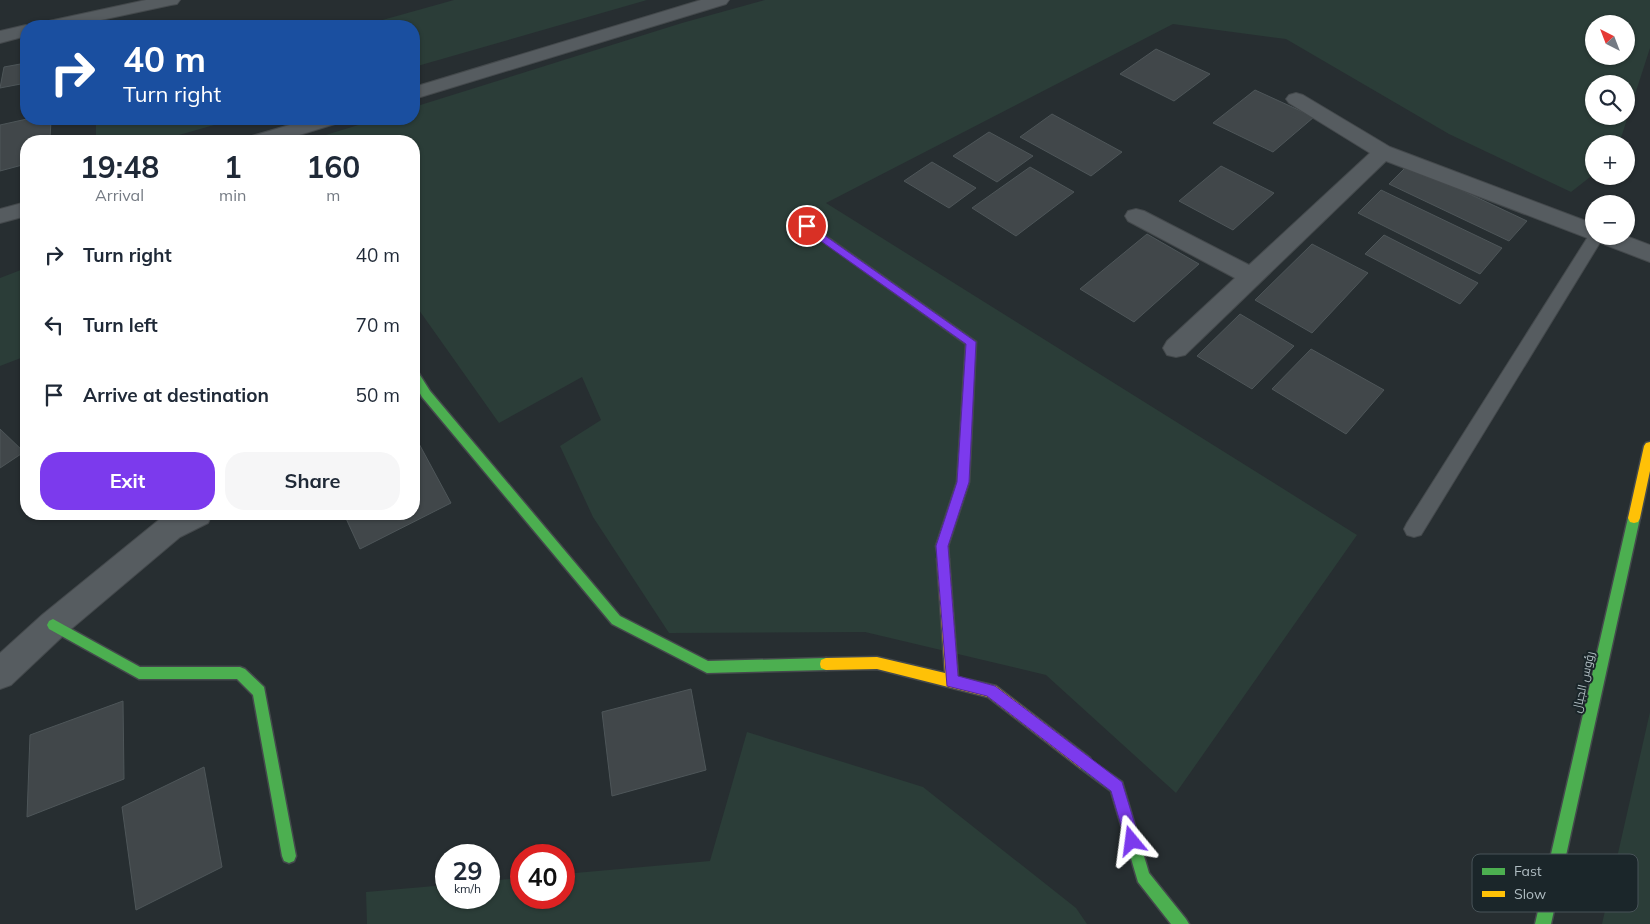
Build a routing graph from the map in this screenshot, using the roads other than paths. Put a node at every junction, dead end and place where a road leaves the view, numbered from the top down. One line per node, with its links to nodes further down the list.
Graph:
1 (171, 0): 3 (street)
2 (720, 0): 6 (street)
3 (77, 20)
4 (20, 32): 5 (street)
5 (0, 37)
6 (420, 91)
7 (1296, 99): 10 (street)
8 (311, 125): 9 (street)
9 (278, 135)
10 (1383, 152): 15 (street); 19 (street)
11 (20, 211): 12 (street)
12 (0, 216)
13 (1136, 216): 19 (street)
14 (807, 226): 27 (street)
15 (1585, 230)
16 (1590, 245): 24 (lane)
17 (1626, 245): 18 (street)
18 (1650, 254)
19 (1252, 277): 20 (street)
20 (1176, 348)
21 (420, 392): 27 (street)
22 (1650, 446): 28 (street, رؤوس الجبال)
23 (186, 520): 25 (street)
24 (1414, 529)
25 (53, 625): 26 (street); 29 (street)
26 (0, 674)
27 (952, 681): 30 (street)
28 (1559, 854)
29 (288, 856)
30 (1181, 924)

